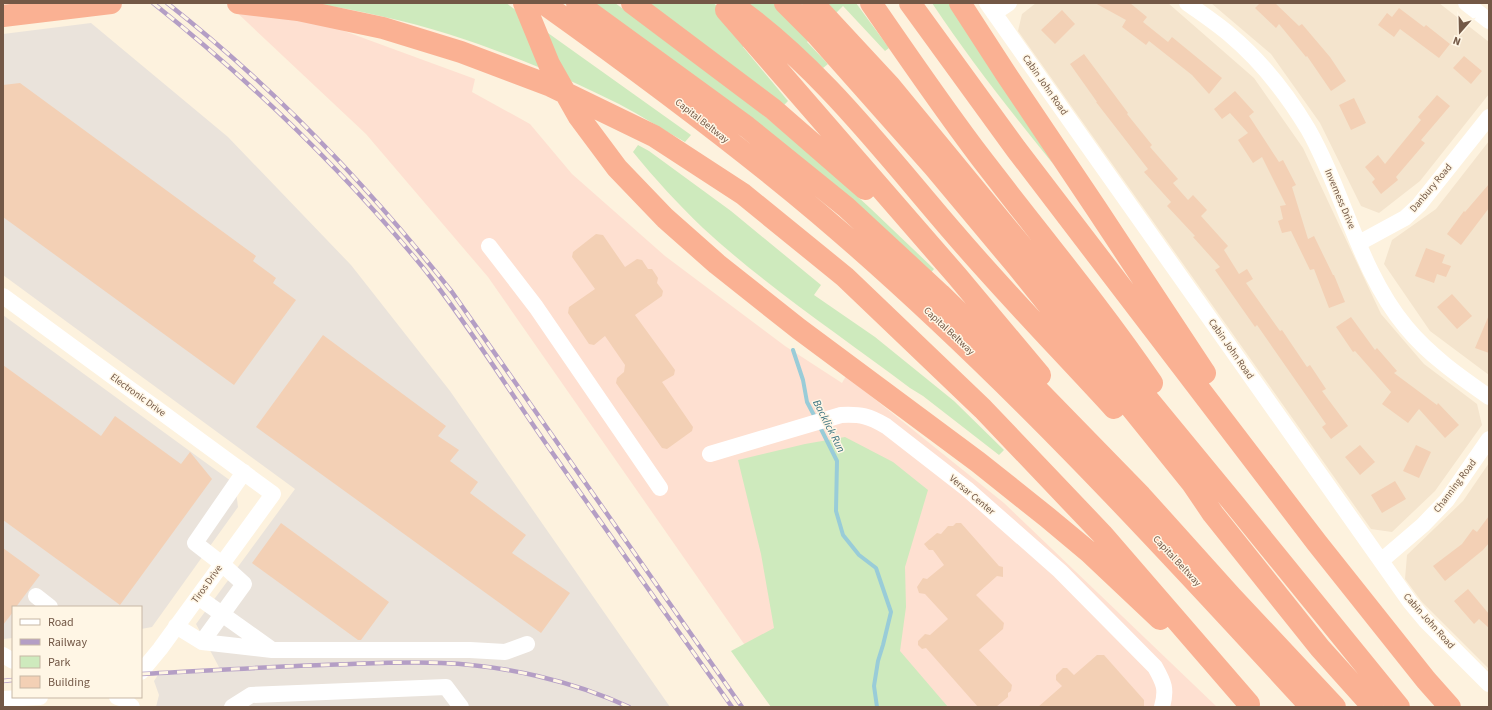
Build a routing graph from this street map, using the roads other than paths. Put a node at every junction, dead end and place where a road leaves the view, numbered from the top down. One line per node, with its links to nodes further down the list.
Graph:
1 (111, 3): 18 (highway)
2 (238, 3): 52 (highway)
3 (524, 3): 52 (highway)
4 (543, 3): 56 (highway, Capital Beltway)
5 (577, 3): 32 (highway)
6 (632, 3): 24 (highway)
7 (720, 3): 24 (highway)
8 (730, 3): 34 (highway)
9 (785, 3): 20 (highway)
10 (813, 3): 20 (highway)
11 (871, 3): 33 (highway)
12 (910, 3): 35 (highway)
13 (960, 3): 35 (highway)
14 (1009, 3): 17 (street)
15 (1188, 3): 22 (street, Inverness Drive)
16 (1466, 3): 19 (street)
17 (991, 8): 36 (street, Cabin John Road)
18 (3, 16)
19 (1489, 21)
20 (824, 28): 33 (highway); 34 (highway)
21 (1489, 117): 22 (street, Danbury Road)
22 (1358, 243): 26 (street, Inverness Drive)
23 (489, 246): 30 (street)
24 (957, 276): 32 (highway)
25 (3, 296): 29 (street, Electronic Drive)
26 (1489, 397)
27 (1489, 439): 36 (street, Channing Road)
28 (710, 454): 55 (street, Versar Center)
29 (244, 472): 31 (street, Electronic Drive); 37 (street)
30 (660, 488)
31 (273, 494): 37 (street, Tiros Drive)
32 (1141, 496): 57 (highway)
33 (1235, 505): 59 (highway)
34 (1213, 514): 58 (highway)
35 (1317, 543): 60 (highway)
36 (1381, 561): 49 (street, Cabin John Road)
37 (222, 564): 39 (street, Tiros Drive); 41 (street)
38 (36, 596): 40 (street)
39 (198, 597): 41 (street); 42 (street, Tiros Drive)
40 (49, 606)
41 (222, 614): 43 (street); 45 (street)
42 (176, 626): 43 (street); 48 (street, Tiros Drive)
43 (202, 642): 45 (street)
44 (527, 644): 45 (street)
45 (272, 650)
46 (3, 655): 47 (street)
47 (12, 661)
48 (144, 666)
49 (1489, 684)
50 (22, 698): 51 (street)
51 (3, 699)
52 (1251, 706)
53 (232, 707): 54 (street)
54 (461, 707)
55 (1162, 707)
56 (1311, 707)
57 (1336, 707)
58 (1373, 707)
59 (1399, 707)
60 (1450, 707)

